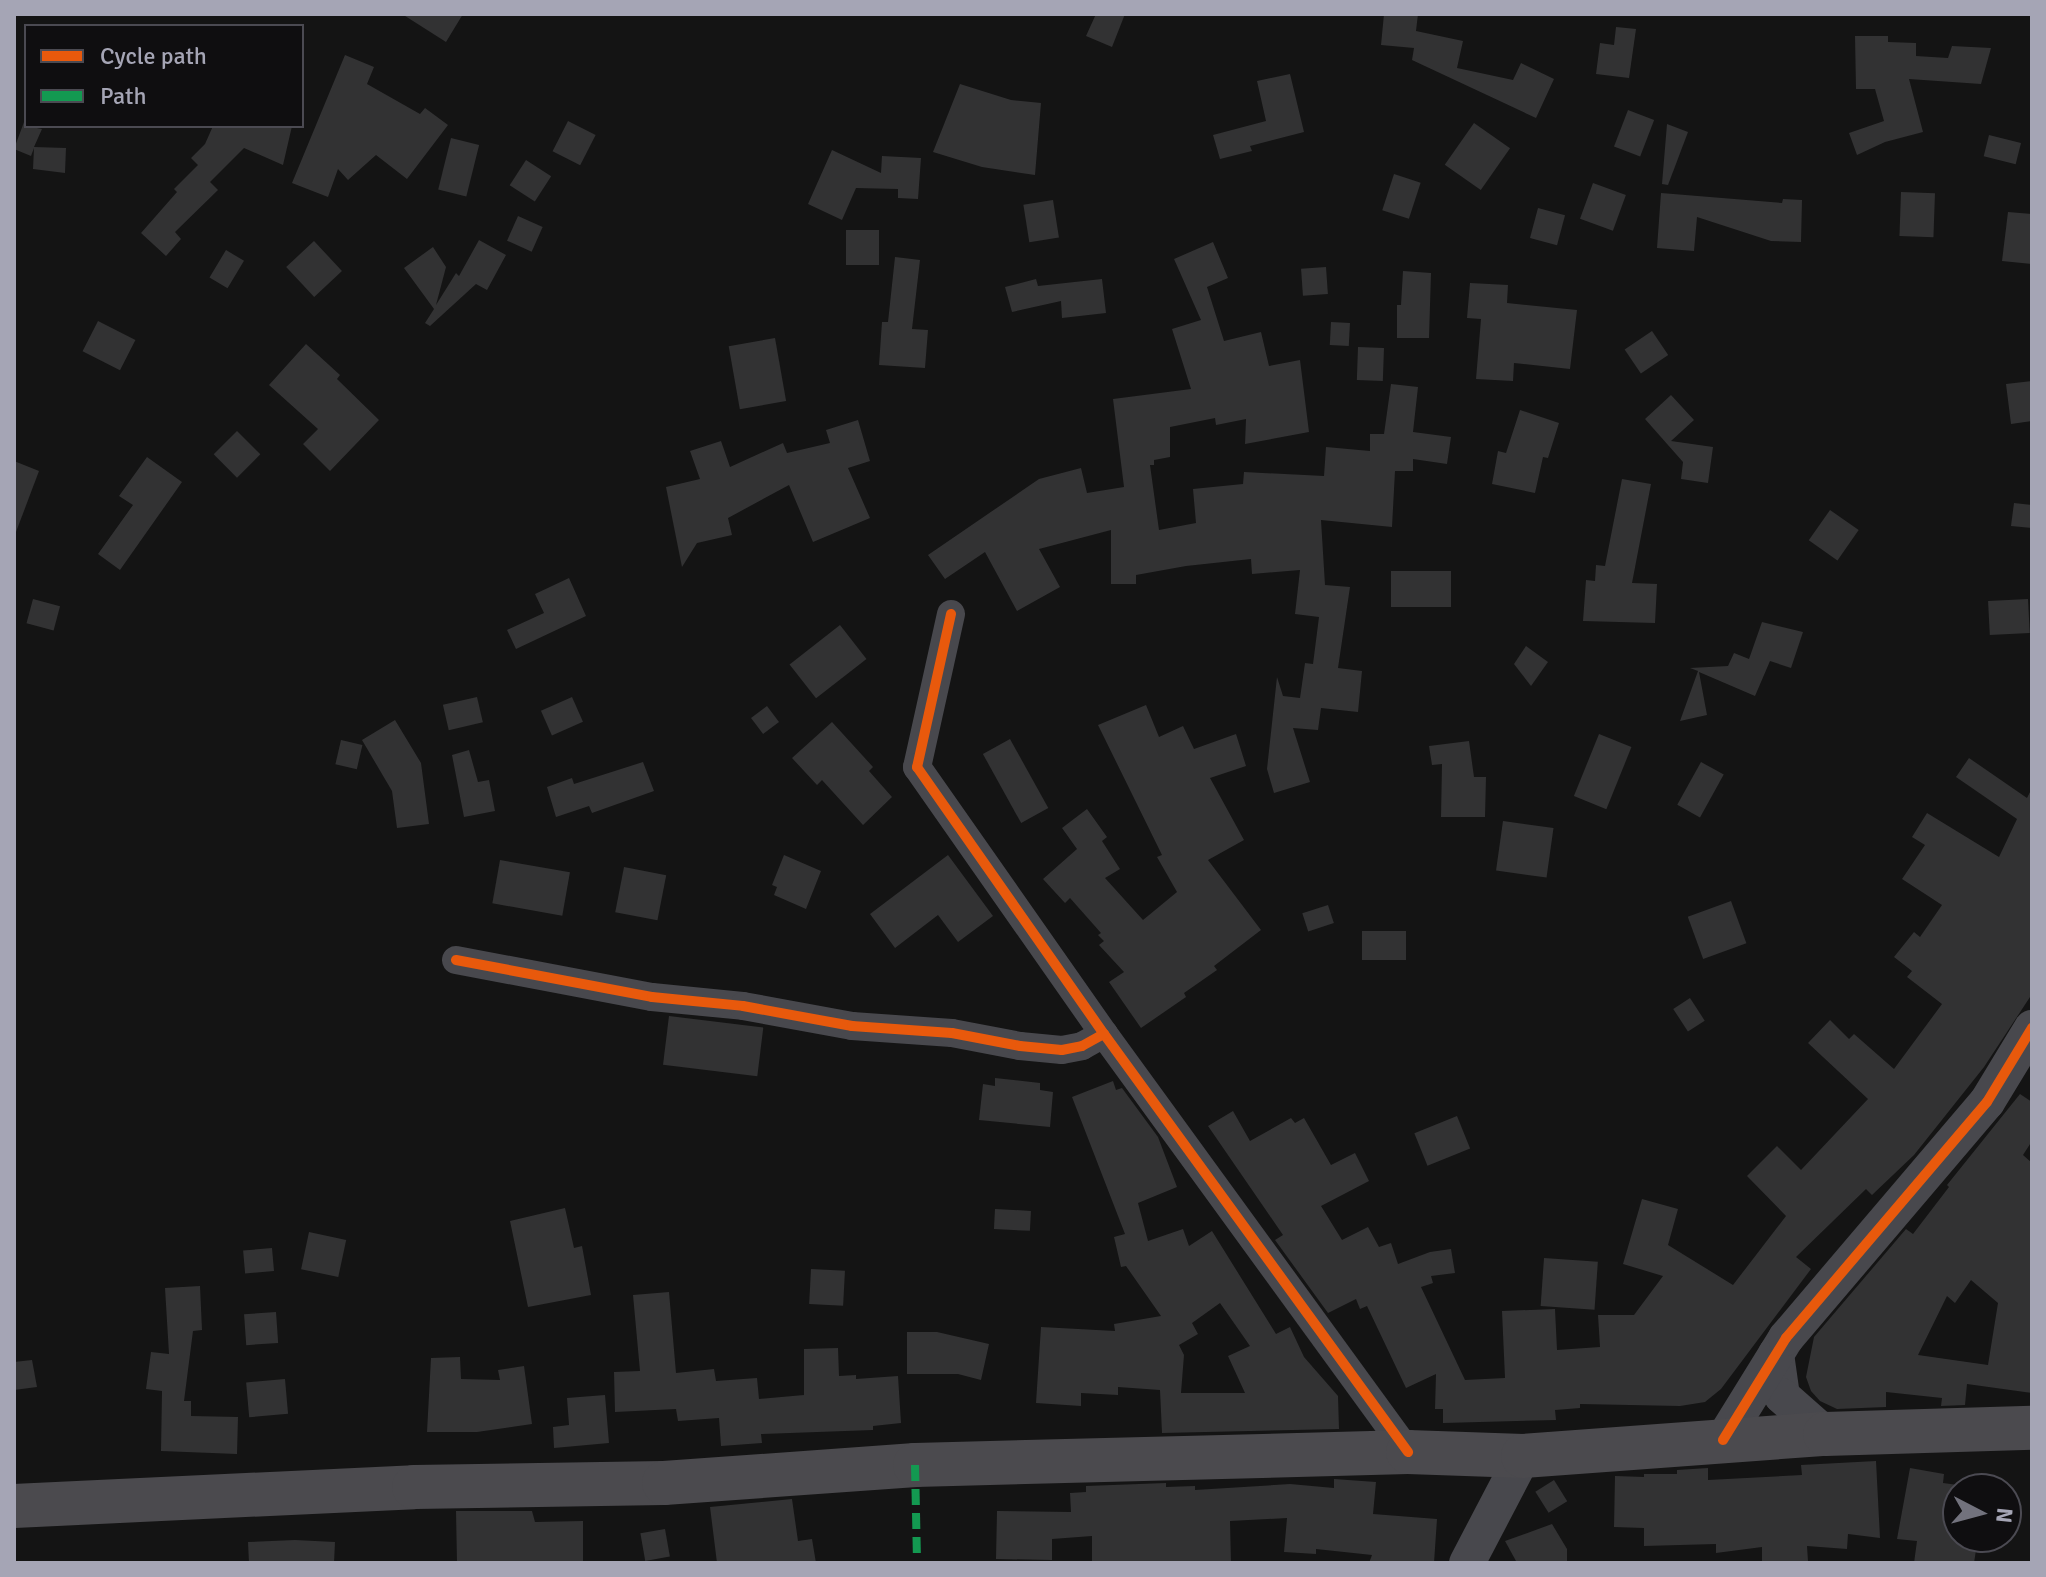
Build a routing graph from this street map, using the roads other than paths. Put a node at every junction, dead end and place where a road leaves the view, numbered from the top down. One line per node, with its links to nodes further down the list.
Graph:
1 (951, 614): 4 (street)
2 (456, 960): 4 (street)
3 (2032, 1028): 5 (street)
4 (1104, 1034): 9 (street)
5 (1776, 1354): 7 (street); 8 (street)
6 (2032, 1428): 7 (highway)
7 (1825, 1434): 8 (highway)
8 (1723, 1440): 10 (highway)
9 (1408, 1452): 10 (highway); 11 (highway)
10 (1523, 1456): 12 (street)
11 (14, 1506)
12 (1467, 1563)

